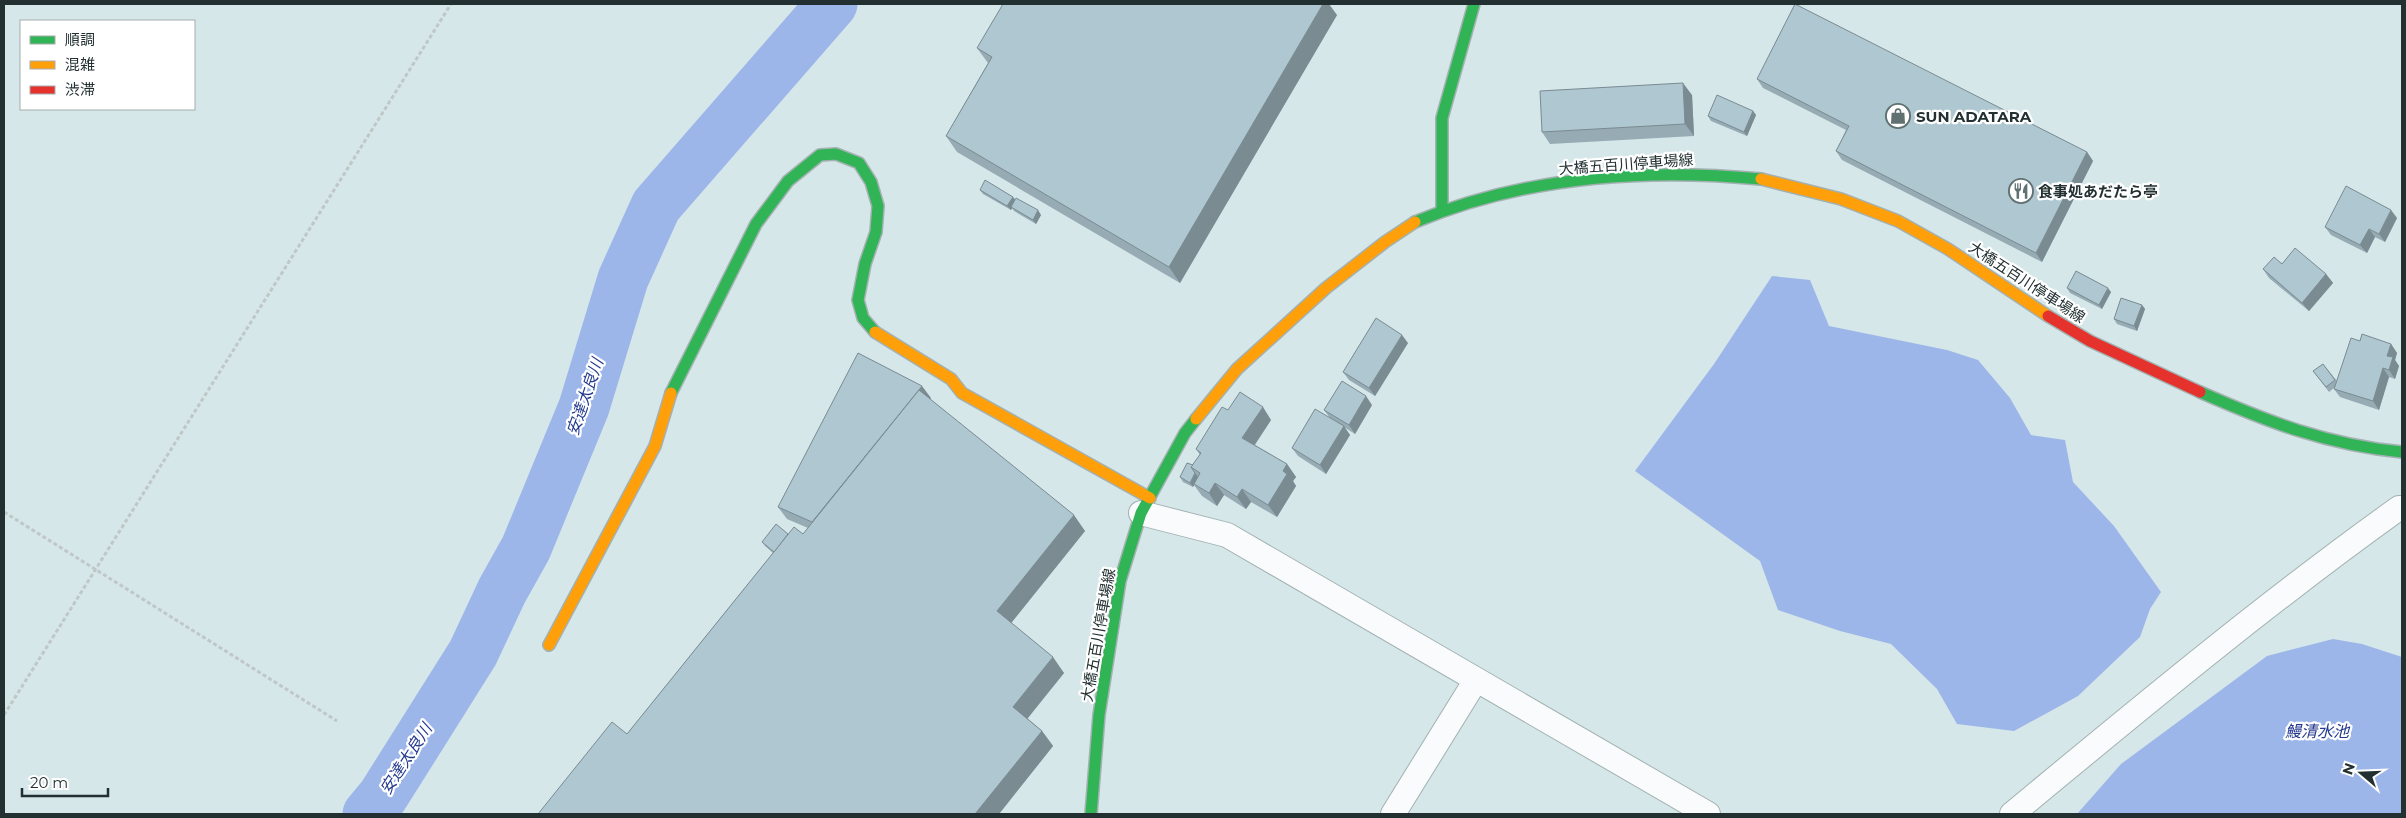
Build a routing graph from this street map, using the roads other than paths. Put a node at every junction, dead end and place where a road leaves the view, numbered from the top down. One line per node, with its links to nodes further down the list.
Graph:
1 (1474, 4): 2 (main road)
2 (1442, 211): 3 (main road, 大橋五百川停車場線); 4 (main road, 大橋五百川停車場線)
3 (2402, 452)
4 (1146, 505): 6 (main road); 7 (street); 8 (main road, 大橋五百川停車場線)
5 (2402, 508): 11 (street)
6 (549, 645)
7 (1476, 680): 9 (street); 10 (street)
8 (1091, 814)
9 (1394, 814)
10 (1708, 814)
11 (2012, 814)

